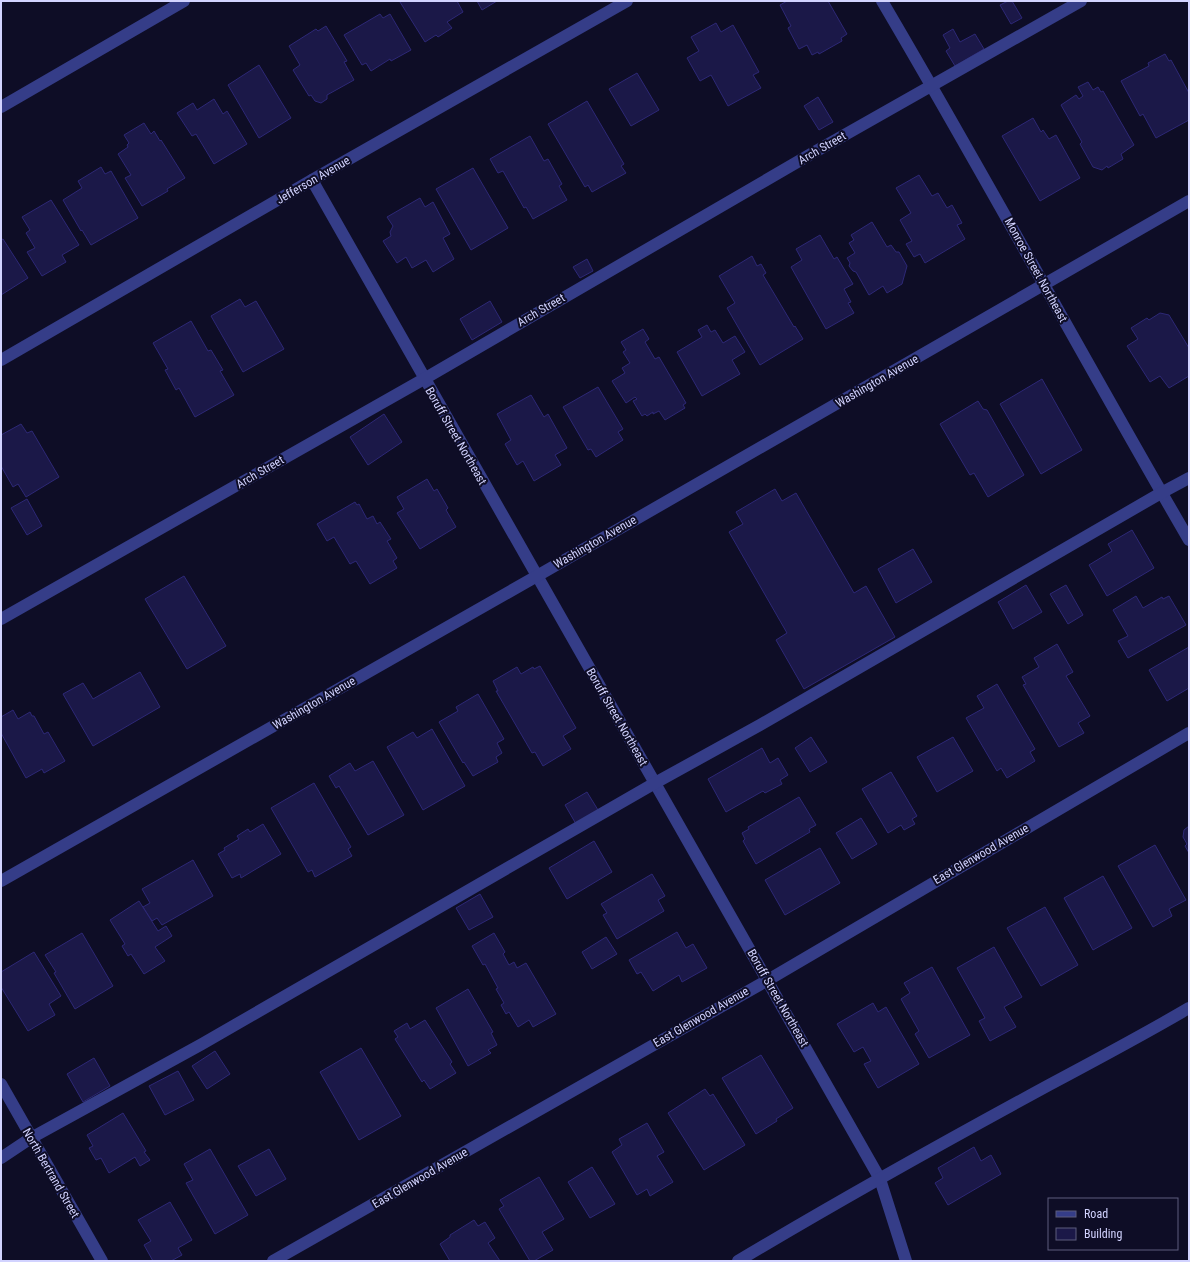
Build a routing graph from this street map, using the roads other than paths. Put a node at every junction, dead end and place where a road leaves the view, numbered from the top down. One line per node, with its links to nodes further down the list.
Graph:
1 (184, 1): 6 (street)
2 (627, 1): 7 (street, Jefferson Avenue)
3 (882, 1): 5 (street, Monroe Street Northeast)
4 (1081, 1): 5 (street, Arch Street)
5 (932, 86): 9 (street, Monroe Street Northeast); 11 (street, Arch Street)
6 (1, 107)
7 (312, 180): 10 (street, Jefferson Avenue); 11 (street, Boruff Street Northeast)
8 (1189, 201): 9 (street, Washington Avenue)
9 (1044, 285): 13 (street, Monroe Street Northeast); 15 (street, Washington Avenue)
10 (1, 360)
11 (424, 379): 15 (street, Boruff Street Northeast); 16 (street, Arch Street)
12 (1189, 478): 13 (street)
13 (1161, 492): 14 (street, Monroe Street Northeast); 18 (street)
14 (1189, 540)
15 (537, 576): 18 (street, Boruff Street Northeast); 19 (street, Washington Avenue)
16 (1, 619)
17 (1189, 733): 20 (street, East Glenwood Avenue)
18 (655, 783): 20 (street, Boruff Street Northeast); 23 (street)
19 (1, 881)
20 (768, 980): 25 (street, Boruff Street Northeast); 27 (street, East Glenwood Avenue)
21 (1189, 1008): 25 (street)
22 (1, 1084): 23 (street, North Bertrand Street)
23 (31, 1138): 24 (street); 26 (street, North Bertrand Street)
24 (1, 1158)
25 (880, 1178): 28 (street); 29 (street, Boruff Street Northeast)
26 (102, 1261)
27 (273, 1261)
28 (738, 1261)
29 (906, 1261)

